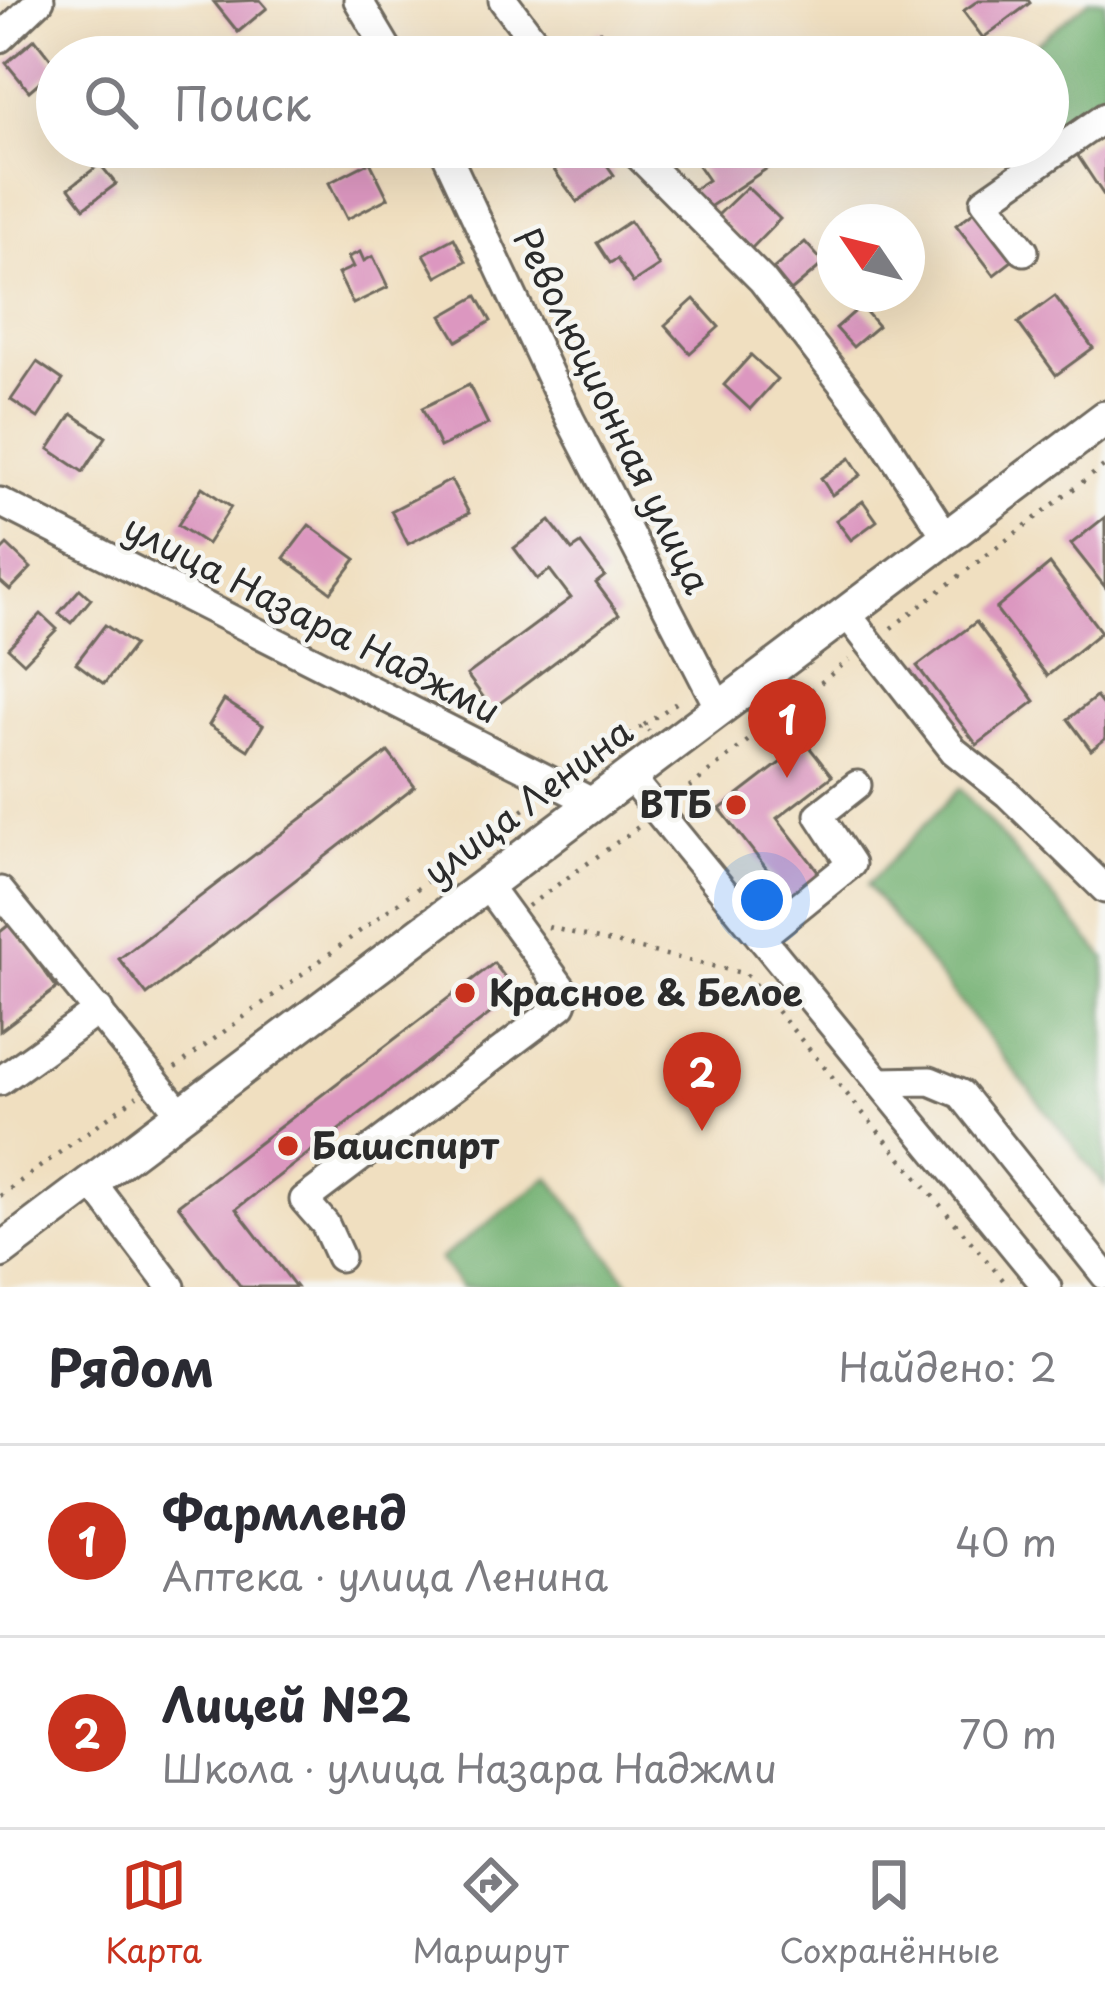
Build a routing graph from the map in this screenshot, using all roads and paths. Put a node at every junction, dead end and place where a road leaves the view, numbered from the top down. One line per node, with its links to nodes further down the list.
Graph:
1 (40, 0): 6 (street)
2 (358, 0): 4 (street)
3 (503, 0): 5 (street)
4 (379, 36)
5 (530, 36)
6 (0, 38)
7 (1105, 117): 8 (street)
8 (1069, 142)
9 (453, 168): 17 (street, Революционная улица)
10 (651, 168): 15 (street)
11 (1031, 168): 12 (street)
12 (1024, 251)
13 (1105, 418): 15 (main road, улица Ленина)
14 (0, 502): 20 (street, улица Назара Наджми)
15 (947, 538): 16 (main road, улица Ленина)
16 (846, 614): 17 (main road, улица Ленина); 27 (street)
17 (718, 706): 19 (main road, улица Ленина)
18 (653, 735): 20 (path)
19 (628, 775): 22 (main road, улица Ленина); 30 (street)
20 (559, 784): 22 (street, улица Назара Наджми); 33 (path)
21 (857, 785): 30 (street)
22 (592, 802): 26 (main road, улица Ленина)
23 (643, 824): 25 (path)
24 (610, 834): 25 (path)
25 (621, 839): 29 (path)
26 (485, 883): 29 (street); 35 (main road, улица Ленина)
27 (1105, 889)
28 (0, 891): 31 (street)
29 (511, 918): 39 (street); 42 (path)
30 (761, 937): 34 (street)
31 (99, 1010): 32 (street); 33 (street)
32 (0, 1081)
33 (156, 1082): 35 (street); 37 (path)
34 (879, 1082): 40 (street); 43 (street)
35 (181, 1114): 36 (main road, улица Ленина)
36 (91, 1181): 38 (main road, улица Ленина); 41 (street)
37 (0, 1196)
38 (0, 1250)
39 (340, 1257)
40 (1105, 1275)
41 (171, 1287)
42 (1009, 1287)
43 (1047, 1287)

